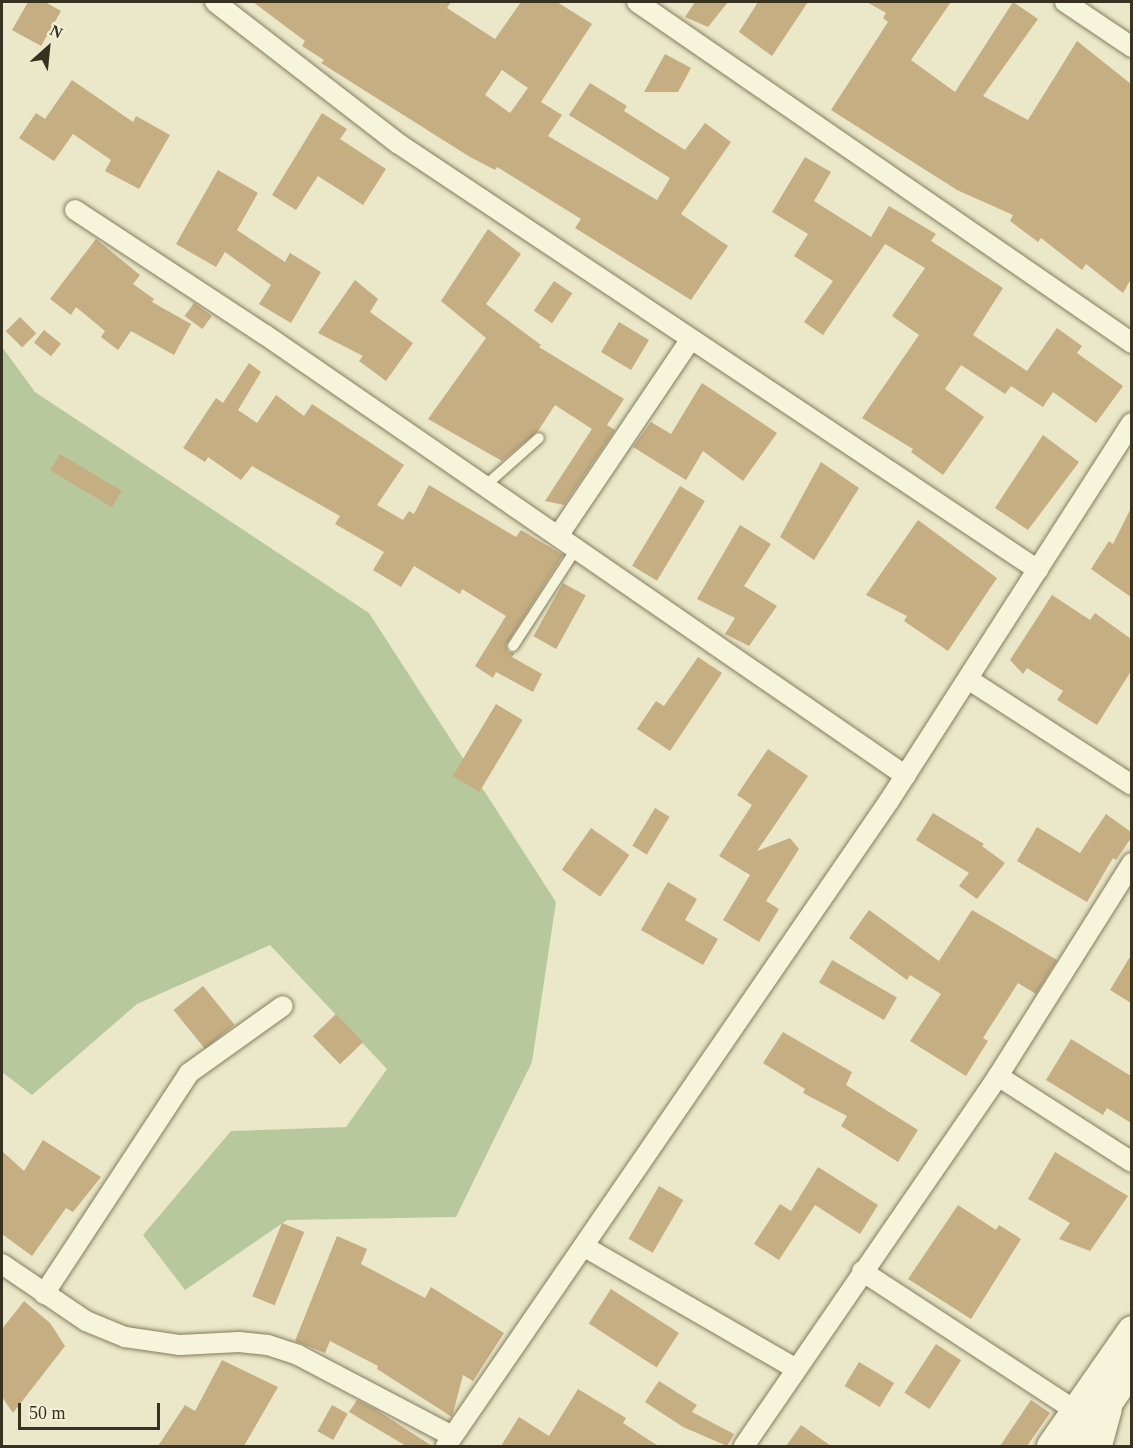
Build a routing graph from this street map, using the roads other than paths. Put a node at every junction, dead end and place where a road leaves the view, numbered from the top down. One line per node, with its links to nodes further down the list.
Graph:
1 (215, 2): 6 (street)
2 (637, 2): 7 (street)
3 (1065, 2): 4 (street)
4 (1131, 47)
5 (75, 210): 10 (street)
6 (690, 340): 11 (street); 13 (street)
7 (1131, 343)
8 (1131, 423): 13 (street)
9 (539, 438): 10 (lane)
10 (486, 486): 11 (street)
11 (558, 536): 12 (street)
12 (576, 549): 14 (lane); 16 (street)
13 (1038, 570): 15 (street)
14 (513, 646)
15 (968, 679): 16 (street); 17 (street)
16 (906, 776): 22 (street)
17 (1131, 785)
18 (1131, 863): 20 (street)
19 (283, 1005): 25 (street)
20 (998, 1076): 21 (street); 24 (street)
21 (1131, 1162)
22 (585, 1247): 27 (street); 30 (street)
23 (2, 1264): 25 (street)
24 (862, 1271): 27 (street); 29 (street)
25 (44, 1294): 30 (street)
26 (1131, 1330): 29 (street)
27 (795, 1368): 31 (street)
28 (1124, 1380): 33 (street); 34 (street)
29 (1076, 1412): 32 (street)
30 (449, 1441)
31 (744, 1446)
32 (1051, 1446)
33 (1078, 1446)
34 (1102, 1446)

